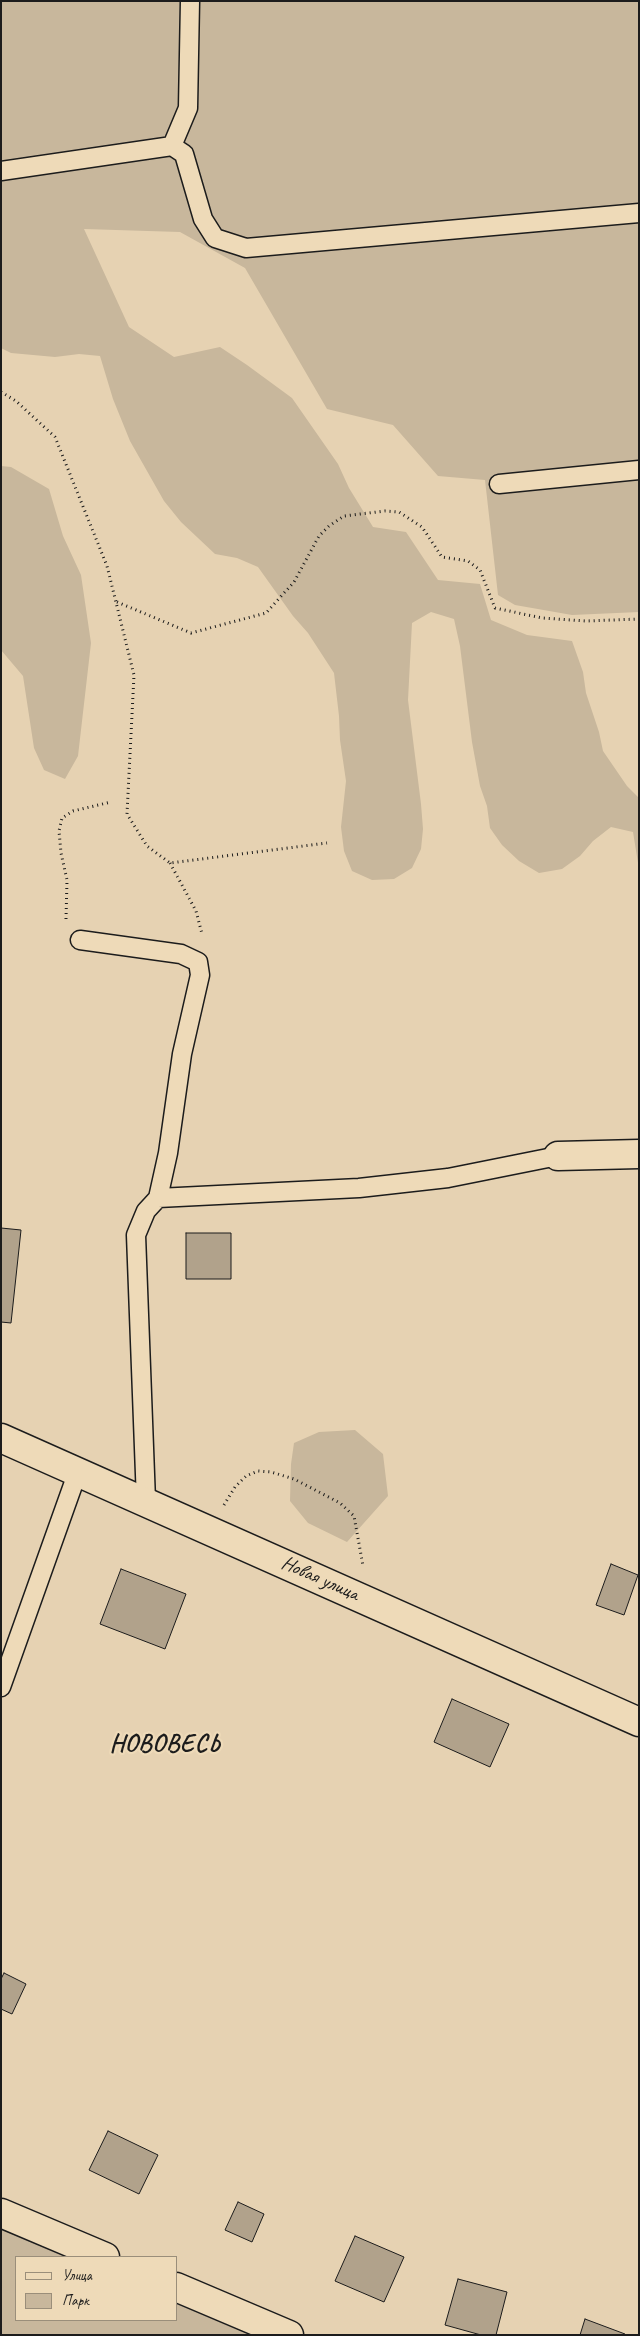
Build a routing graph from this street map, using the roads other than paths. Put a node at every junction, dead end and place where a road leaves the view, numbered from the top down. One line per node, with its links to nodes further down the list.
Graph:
1 (190, 1): 2 (lane)
2 (172, 146): 3 (lane); 4 (lane)
3 (1, 171)
4 (639, 213)
5 (639, 470): 6 (lane)
6 (498, 484)
7 (80, 940): 10 (lane)
8 (639, 1154): 9 (street)
9 (558, 1156): 10 (lane)
10 (158, 1198): 13 (lane)
11 (1, 1438): 12 (street, Новая улица)
12 (78, 1471): 13 (street, Новая улица); 14 (lane)
13 (146, 1501): 15 (street, Новая улица)
14 (1, 1687)
15 (639, 1722)
16 (1, 2213): 17 (street)
17 (103, 2256)
18 (178, 2288): 19 (street)
19 (289, 2335)

